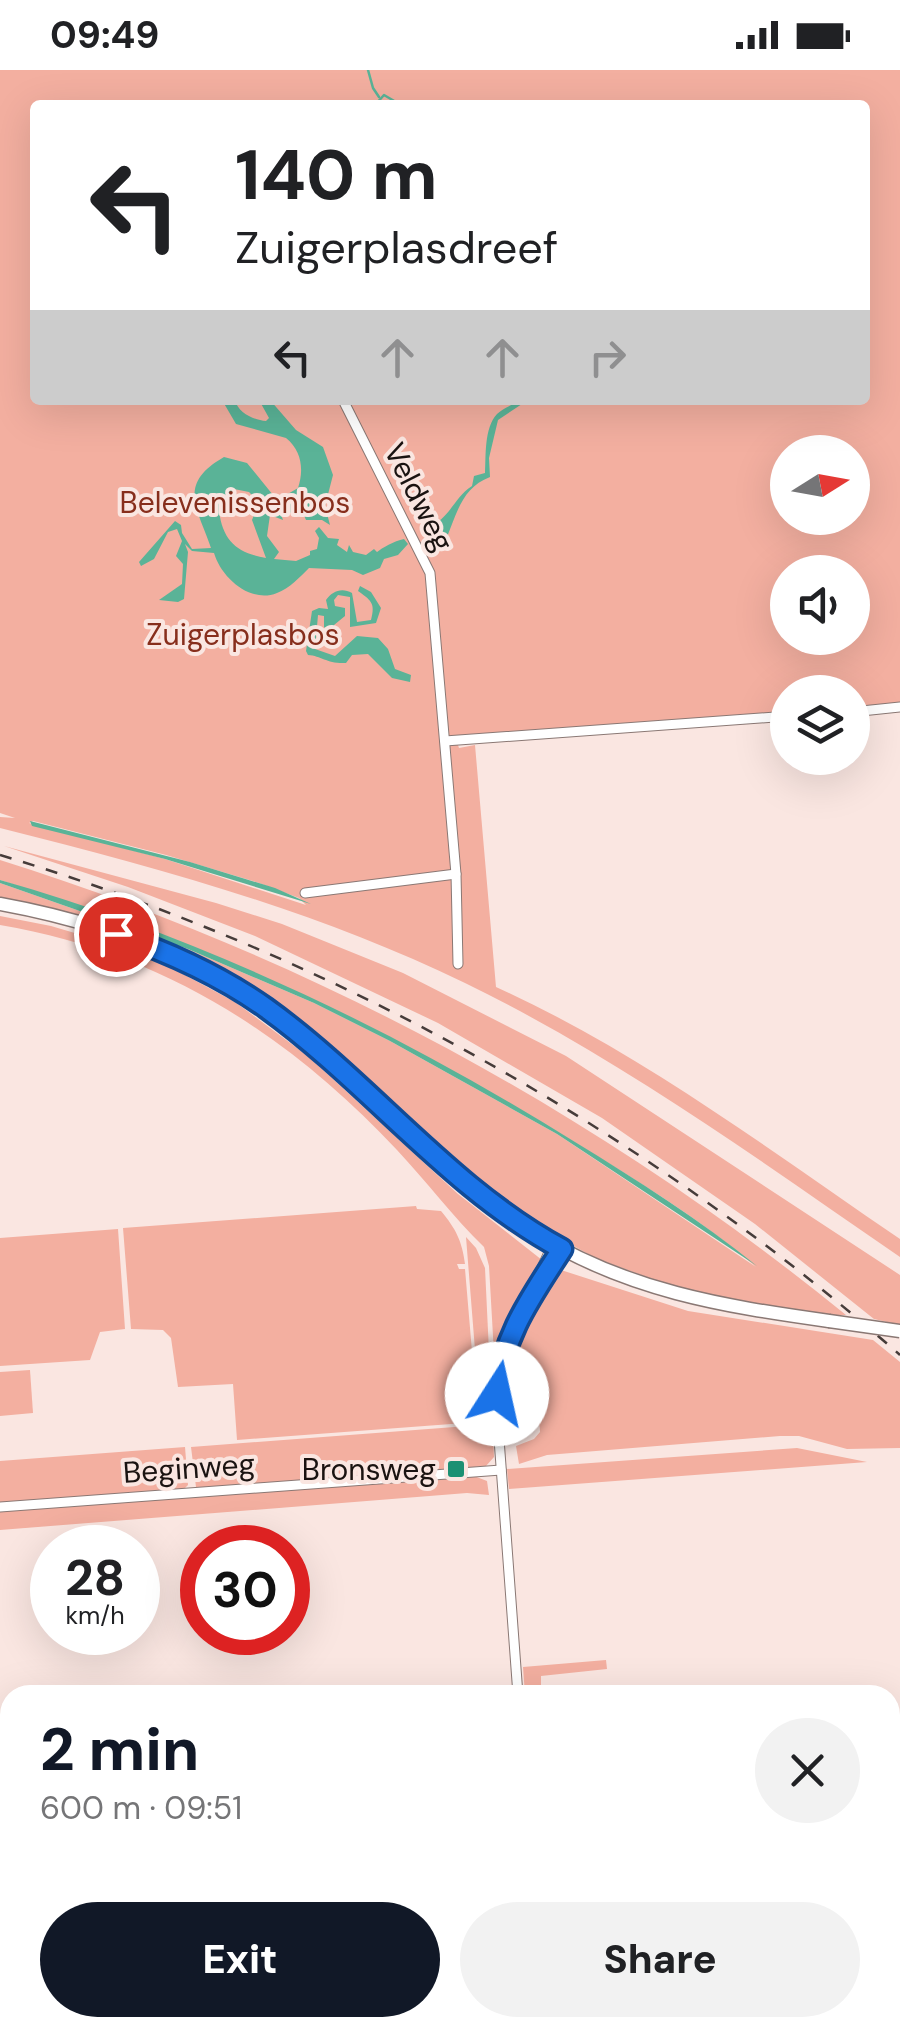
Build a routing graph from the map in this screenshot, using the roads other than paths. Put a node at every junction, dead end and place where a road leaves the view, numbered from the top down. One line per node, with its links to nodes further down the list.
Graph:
1 (346, 405): 5 (street, Veldweg)
2 (900, 707): 3 (street)
3 (870, 710)
4 (770, 717): 5 (street)
5 (445, 741): 6 (street, Veldweg)
6 (456, 874): 7 (street); 9 (street, Veldweg)
7 (305, 893)
8 (0, 904): 10 (main road)
9 (458, 964)
10 (558, 1247): 11 (main road, bridge); 12 (street)
11 (900, 1331)
12 (501, 1470): 13 (street, Beginweg); 14 (street)
13 (0, 1507)
14 (517, 1685)

